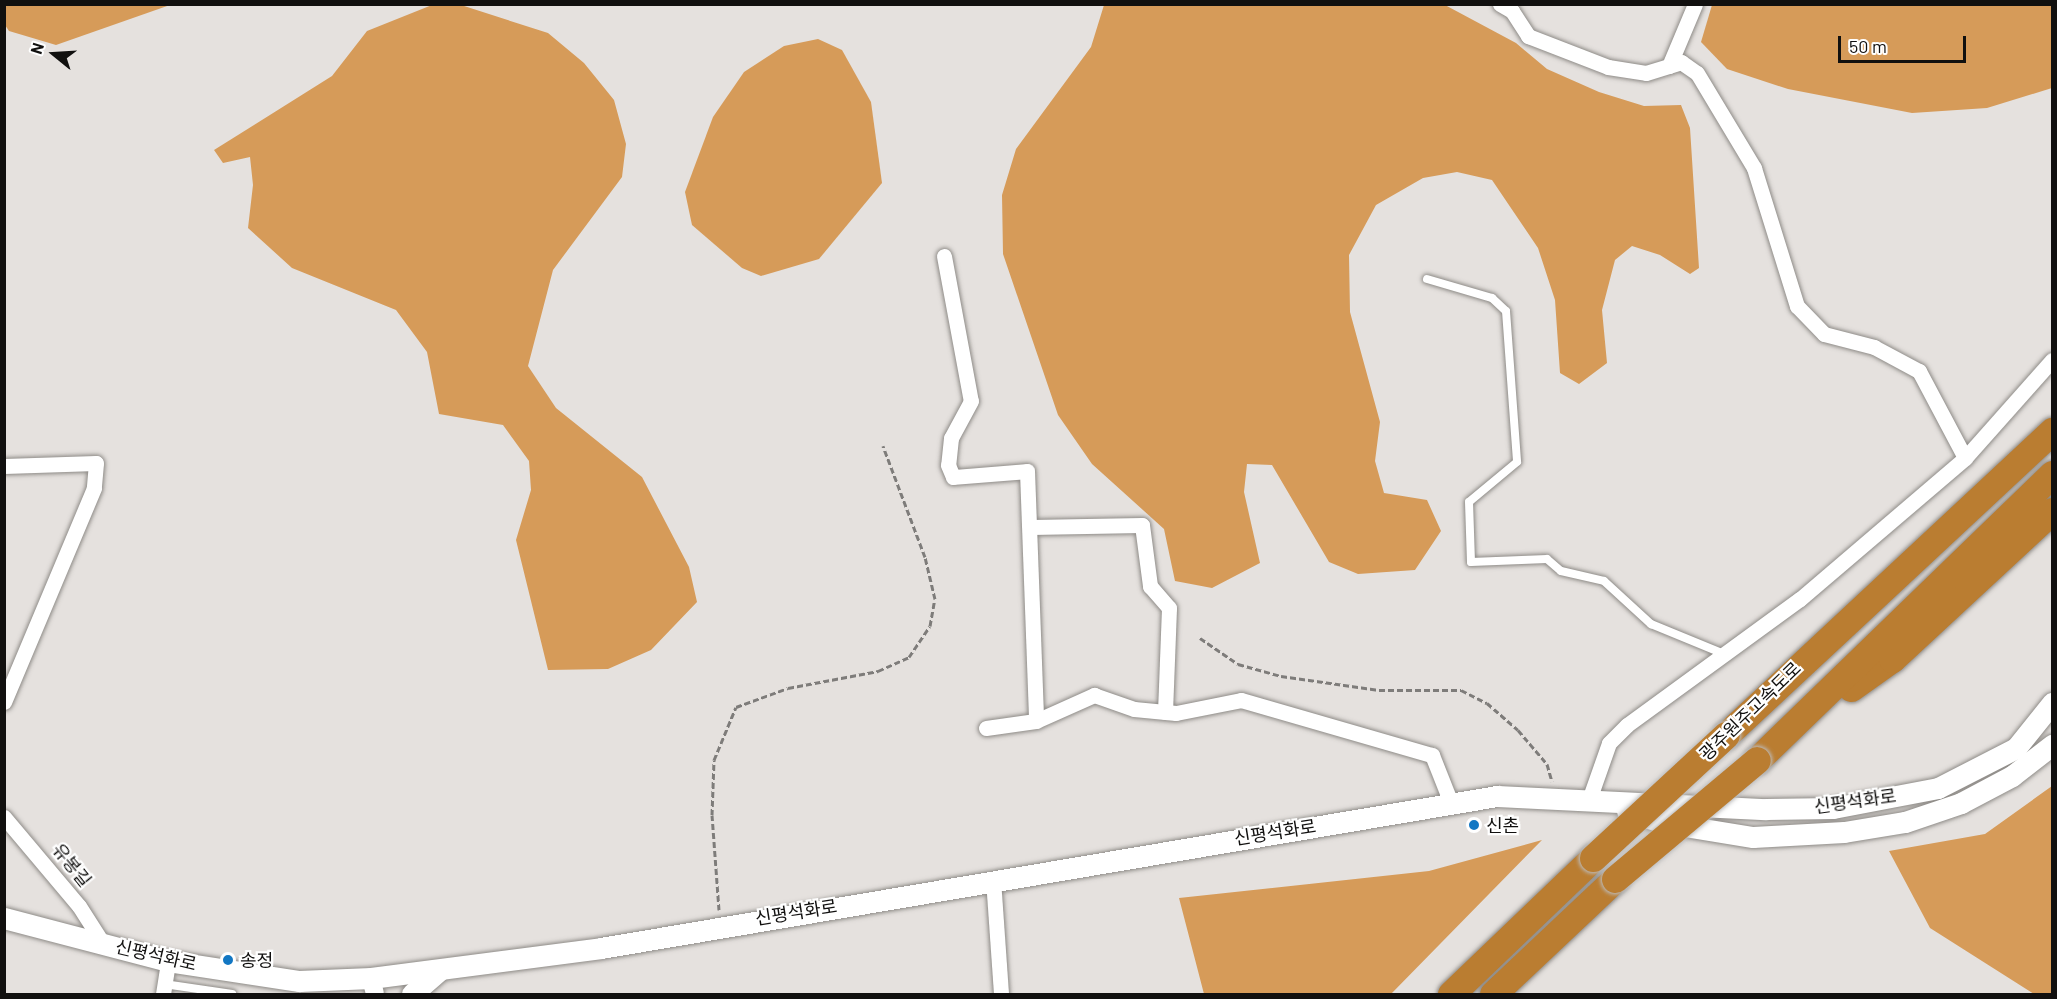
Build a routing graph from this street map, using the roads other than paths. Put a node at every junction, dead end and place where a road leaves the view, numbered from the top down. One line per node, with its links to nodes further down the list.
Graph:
1 (1500, 4): 3 (street)
2 (1695, 4): 3 (street)
3 (1669, 66): 8 (street)
4 (944, 256): 12 (street)
5 (1427, 279): 13 (lane)
6 (2052, 360): 8 (street)
7 (2052, 430): 36 (highway, 광주원주고속도로, bridge)
8 (1965, 458): 13 (street)
9 (4, 466): 14 (street)
10 (2052, 474): 19 (highway, 광주원주고속도로)
11 (2052, 511): 19 (highway)
12 (1031, 527): 16 (street); 17 (street)
13 (1724, 654): 21 (street)
14 (4, 702)
15 (2052, 703): 21 (main road, 신평석화로)
16 (1165, 712): 17 (street); 22 (street)
17 (1036, 720): 18 (street)
18 (986, 728)
19 (1781, 737): 37 (highway, 광주원주고속도로, bridge)
20 (2052, 745): 21 (main road, 신평석화로)
21 (1590, 798): 22 (main road, 신평석화로)
22 (1451, 803): 24 (main road, 신평석화로)
23 (4, 817): 26 (street, 유봉길)
24 (993, 879): 28 (main road, 신평석화로); 35 (street)
25 (4, 918): 26 (main road, 신평석화로)
26 (102, 942): 27 (main road, 신평석화로)
27 (168, 961): 29 (main road, 신평석화로); 31 (street)
28 (440, 970): 30 (main road, 신평석화로); 34 (main road)
29 (299, 981): 30 (main road, 신평석화로); 33 (main road)
30 (373, 986)
31 (164, 989): 32 (lane)
32 (232, 994)
33 (319, 994)
34 (412, 994)
35 (1001, 994)
36 (1451, 994)
37 (1493, 994)

